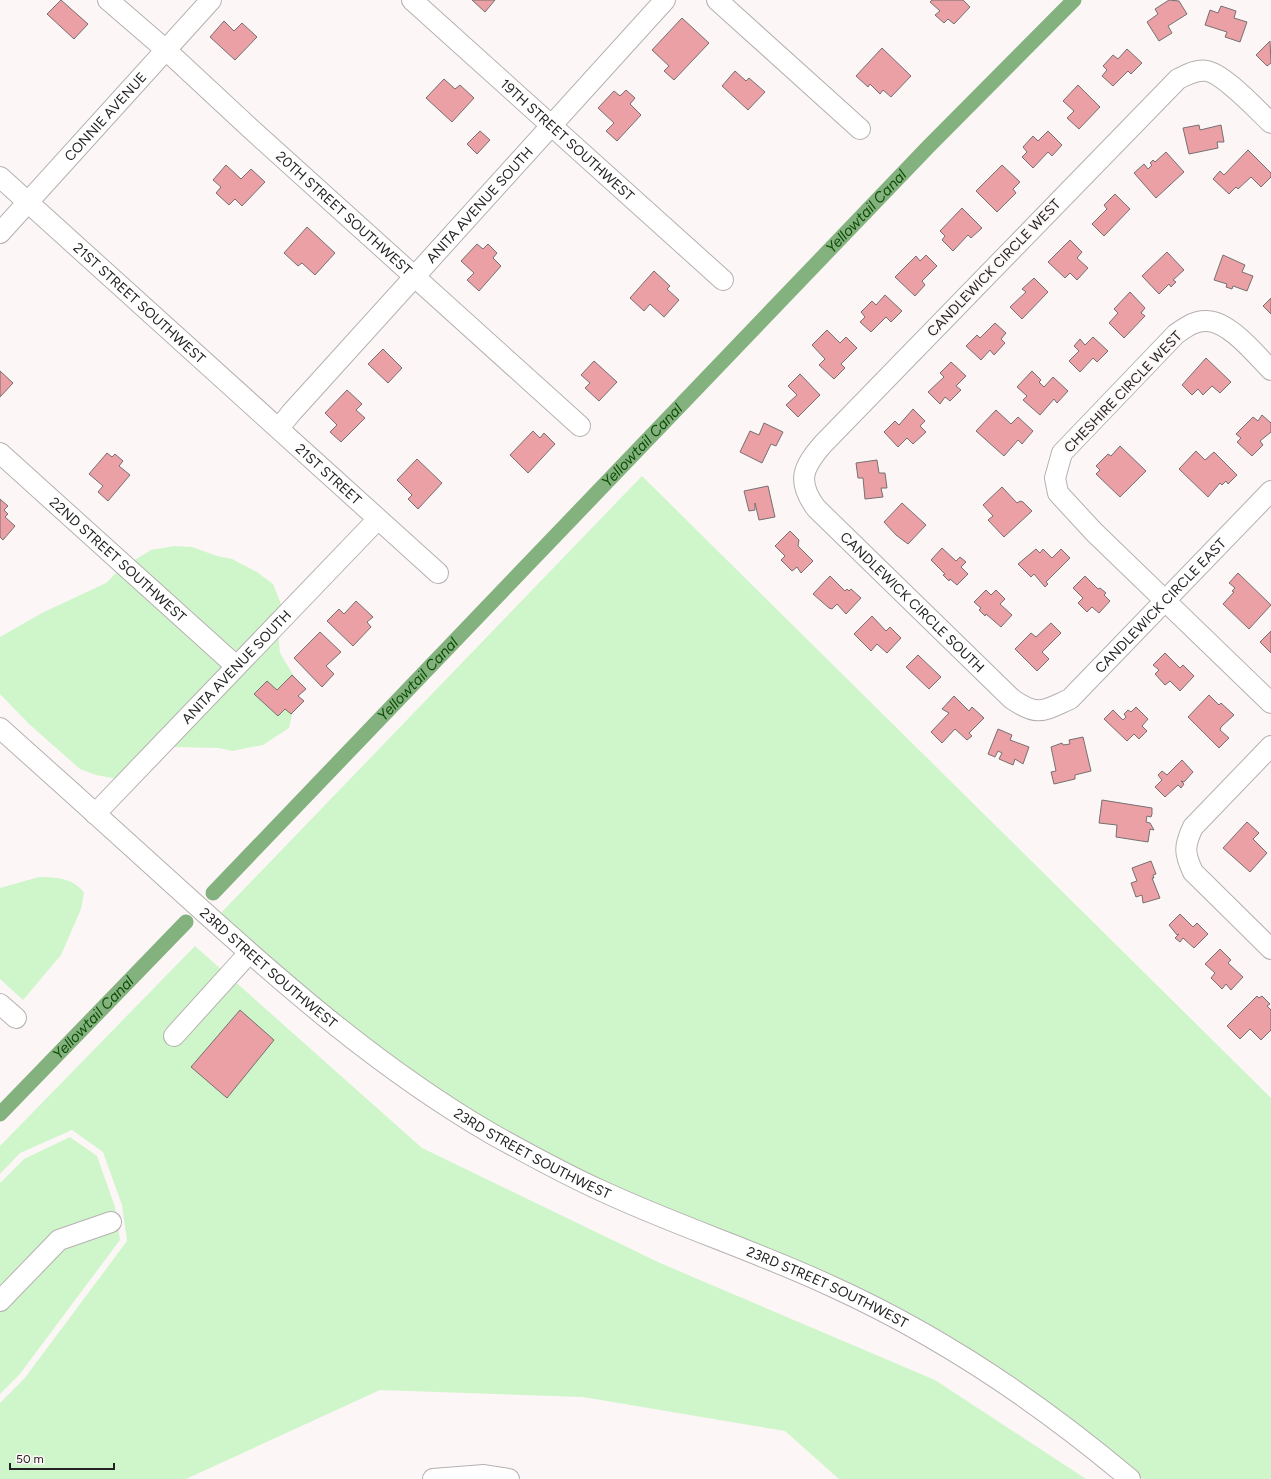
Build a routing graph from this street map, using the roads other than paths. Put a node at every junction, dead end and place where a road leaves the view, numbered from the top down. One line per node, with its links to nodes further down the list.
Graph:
1 (108, 0): 6 (street, 20TH STREET SOUTHWEST)
2 (212, 0): 6 (street, CONNIE AVENUE)
3 (412, 0): 8 (street, 19TH STREET SOUTHWEST)
4 (665, 0): 8 (street, ANITA AVENUE SOUTH)
5 (717, 0): 9 (street)
6 (166, 50): 11 (street, CONNIE AVENUE); 13 (street, 20TH STREET SOUTHWEST)
7 (1271, 123): 19 (street, CANDLEWICK CIRCLE WEST)
8 (552, 125): 13 (street, ANITA AVENUE SOUTH); 14 (street, 19TH STREET SOUTHWEST)
9 (860, 129)
10 (0, 177): 11 (street, 21ST STREET SOUTHWEST)
11 (28, 202): 12 (street, CONNIE AVENUE); 17 (street, 21ST STREET SOUTHWEST)
12 (0, 233)
13 (414, 276): 16 (street, 20TH STREET SOUTHWEST); 17 (street, ANITA AVENUE SOUTH)
14 (723, 280)
15 (1271, 370): 23 (street, CHESHIRE CIRCLE WEST)
16 (580, 426)
17 (280, 428): 21 (street, 21ST STREET)
18 (0, 453): 24 (street, 22ND STREET SOUTHWEST)
19 (804, 472): 26 (street, CANDLEWICK CIRCLE SOUTH)
20 (1271, 491): 23 (street, CANDLEWICK CIRCLE EAST)
21 (378, 520): 22 (street); 24 (street, ANITA AVENUE SOUTH)
22 (438, 573)
23 (1166, 600): 25 (street); 26 (street, CANDLEWICK CIRCLE EAST)
24 (236, 666): 29 (street, ANITA AVENUE SOUTH)
25 (1271, 703)
26 (1043, 711)
27 (0, 728): 29 (street, 23RD STREET SOUTHWEST)
28 (1271, 746): 30 (street)
29 (95, 814): 31 (street, 23RD STREET SOUTHWEST)
30 (1271, 949)
31 (249, 953): 34 (street); 39 (street, 23RD STREET SOUTHWEST)
32 (0, 1004): 33 (street)
33 (16, 1018)
34 (174, 1036)
35 (111, 1222): 36 (street)
36 (0, 1301)
37 (433, 1479): 38 (street)
38 (509, 1479)
39 (1130, 1479)

